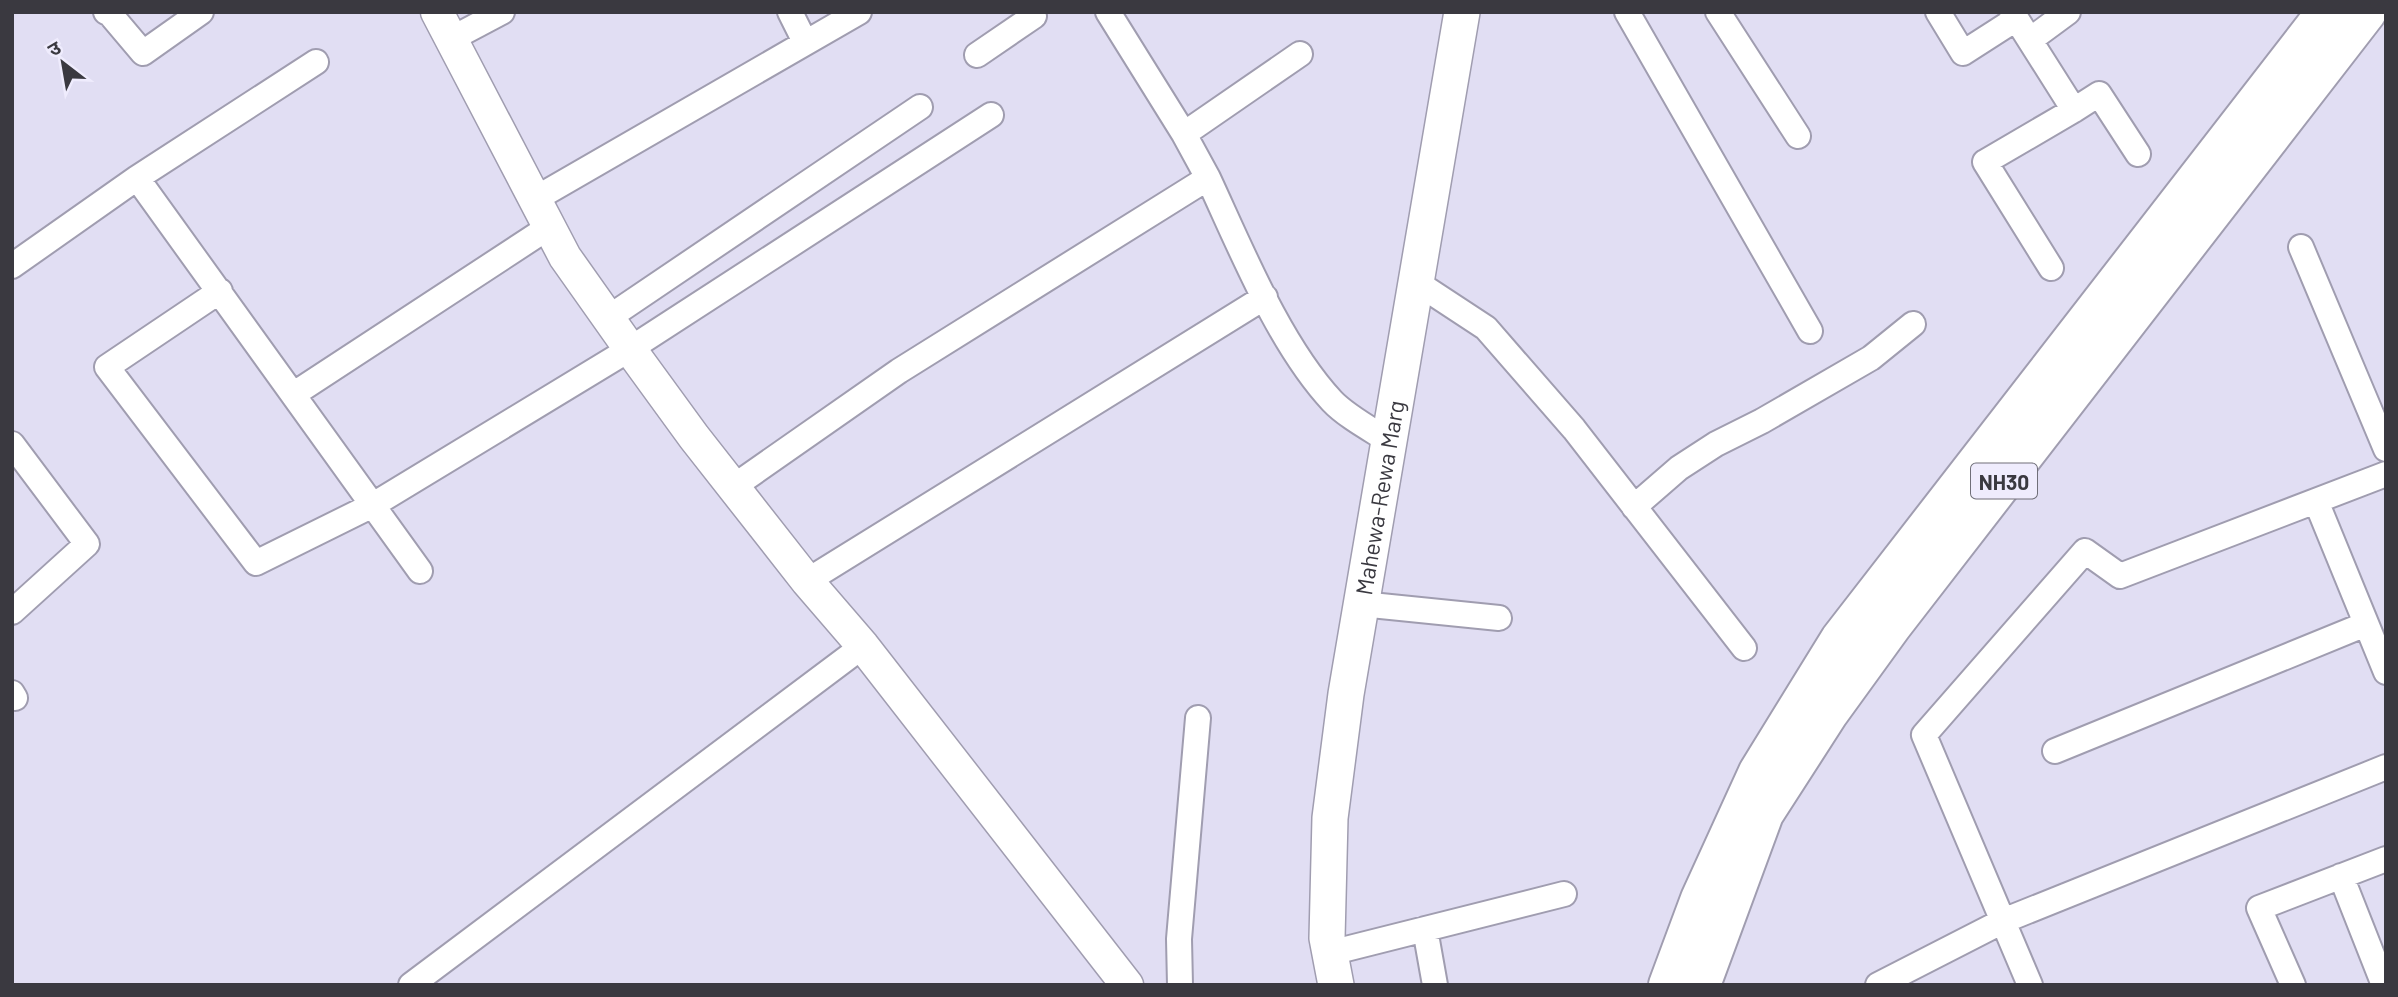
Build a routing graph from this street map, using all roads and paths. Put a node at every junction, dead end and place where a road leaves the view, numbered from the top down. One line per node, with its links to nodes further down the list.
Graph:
1 (106, 12): 2 (street)
2 (201, 12)
3 (502, 12): 16 (street)
4 (790, 12): 18 (street)
5 (859, 12): 18 (street)
6 (1032, 12): 20 (street)
7 (1108, 12): 25 (street)
8 (1462, 12): 35 (main road, Mahewa-Rewa Marg)
9 (1627, 12): 40 (street)
10 (1718, 12): 26 (street)
11 (1938, 12): 15 (street)
12 (2068, 12): 17 (street)
13 (2326, 12): 74 (highway, NH30)
14 (2367, 12): 75 (highway, NH30)
15 (2014, 15): 17 (street)
16 (444, 26): 30 (street)
17 (2030, 40): 23 (street)
18 (805, 42): 30 (street)
19 (1300, 54): 25 (street)
20 (977, 55)
21 (316, 62): 28 (street)
22 (920, 107): 38 (street)
23 (2074, 110): 27 (street); 34 (street)
24 (990, 115): 41 (street)
25 (1184, 134): 29 (street)
26 (1798, 136)
27 (2138, 154)
28 (137, 178): 33 (street); 36 (street)
29 (1208, 178): 37 (street); 47 (street)
30 (534, 199): 31 (street)
31 (549, 227): 38 (street); 42 (street)
32 (2301, 247): 45 (street)
33 (12, 266)
34 (2051, 268)
35 (1416, 282): 43 (main road, Mahewa-Rewa Marg); 50 (street)
36 (219, 291): 42 (street); 49 (street)
37 (1265, 297): 43 (street); 52 (street)
38 (608, 318): 41 (street)
39 (1913, 324): 50 (street)
40 (1810, 331)
41 (630, 349): 47 (street); 49 (street)
42 (293, 394): 49 (street)
43 (1389, 441): 53 (main road, Mahewa-Rewa Marg)
44 (12, 443): 54 (street)
45 (2386, 449)
46 (2386, 474): 48 (street)
47 (733, 487): 52 (street)
48 (2316, 501): 56 (street); 66 (street)
49 (373, 505): 51 (street)
50 (1634, 507): 58 (street)
51 (420, 571)
52 (807, 581): 57 (street)
53 (1361, 604): 55 (street); 68 (main road, Mahewa-Rewa Marg)
54 (12, 612)
55 (1499, 618)
56 (2366, 624): 59 (street); 61 (street)
57 (863, 646): 70 (street); 71 (street)
58 (1744, 648)
59 (2386, 672)
60 (1198, 718): 72 (street)
61 (2055, 751)
62 (2386, 767): 66 (street)
63 (2386, 859): 64 (street)
64 (2341, 876): 77 (street); 78 (street)
65 (1564, 894): 67 (street)
66 (2003, 921): 69 (street); 76 (street)
67 (1425, 929): 68 (street); 73 (street)
68 (1333, 969)
69 (1885, 983)
70 (411, 985)
71 (1127, 985)
72 (1180, 985)
73 (1435, 985)
74 (1668, 985)
75 (1701, 985)
76 (2030, 985)
77 (2293, 985)
78 (2384, 985)

